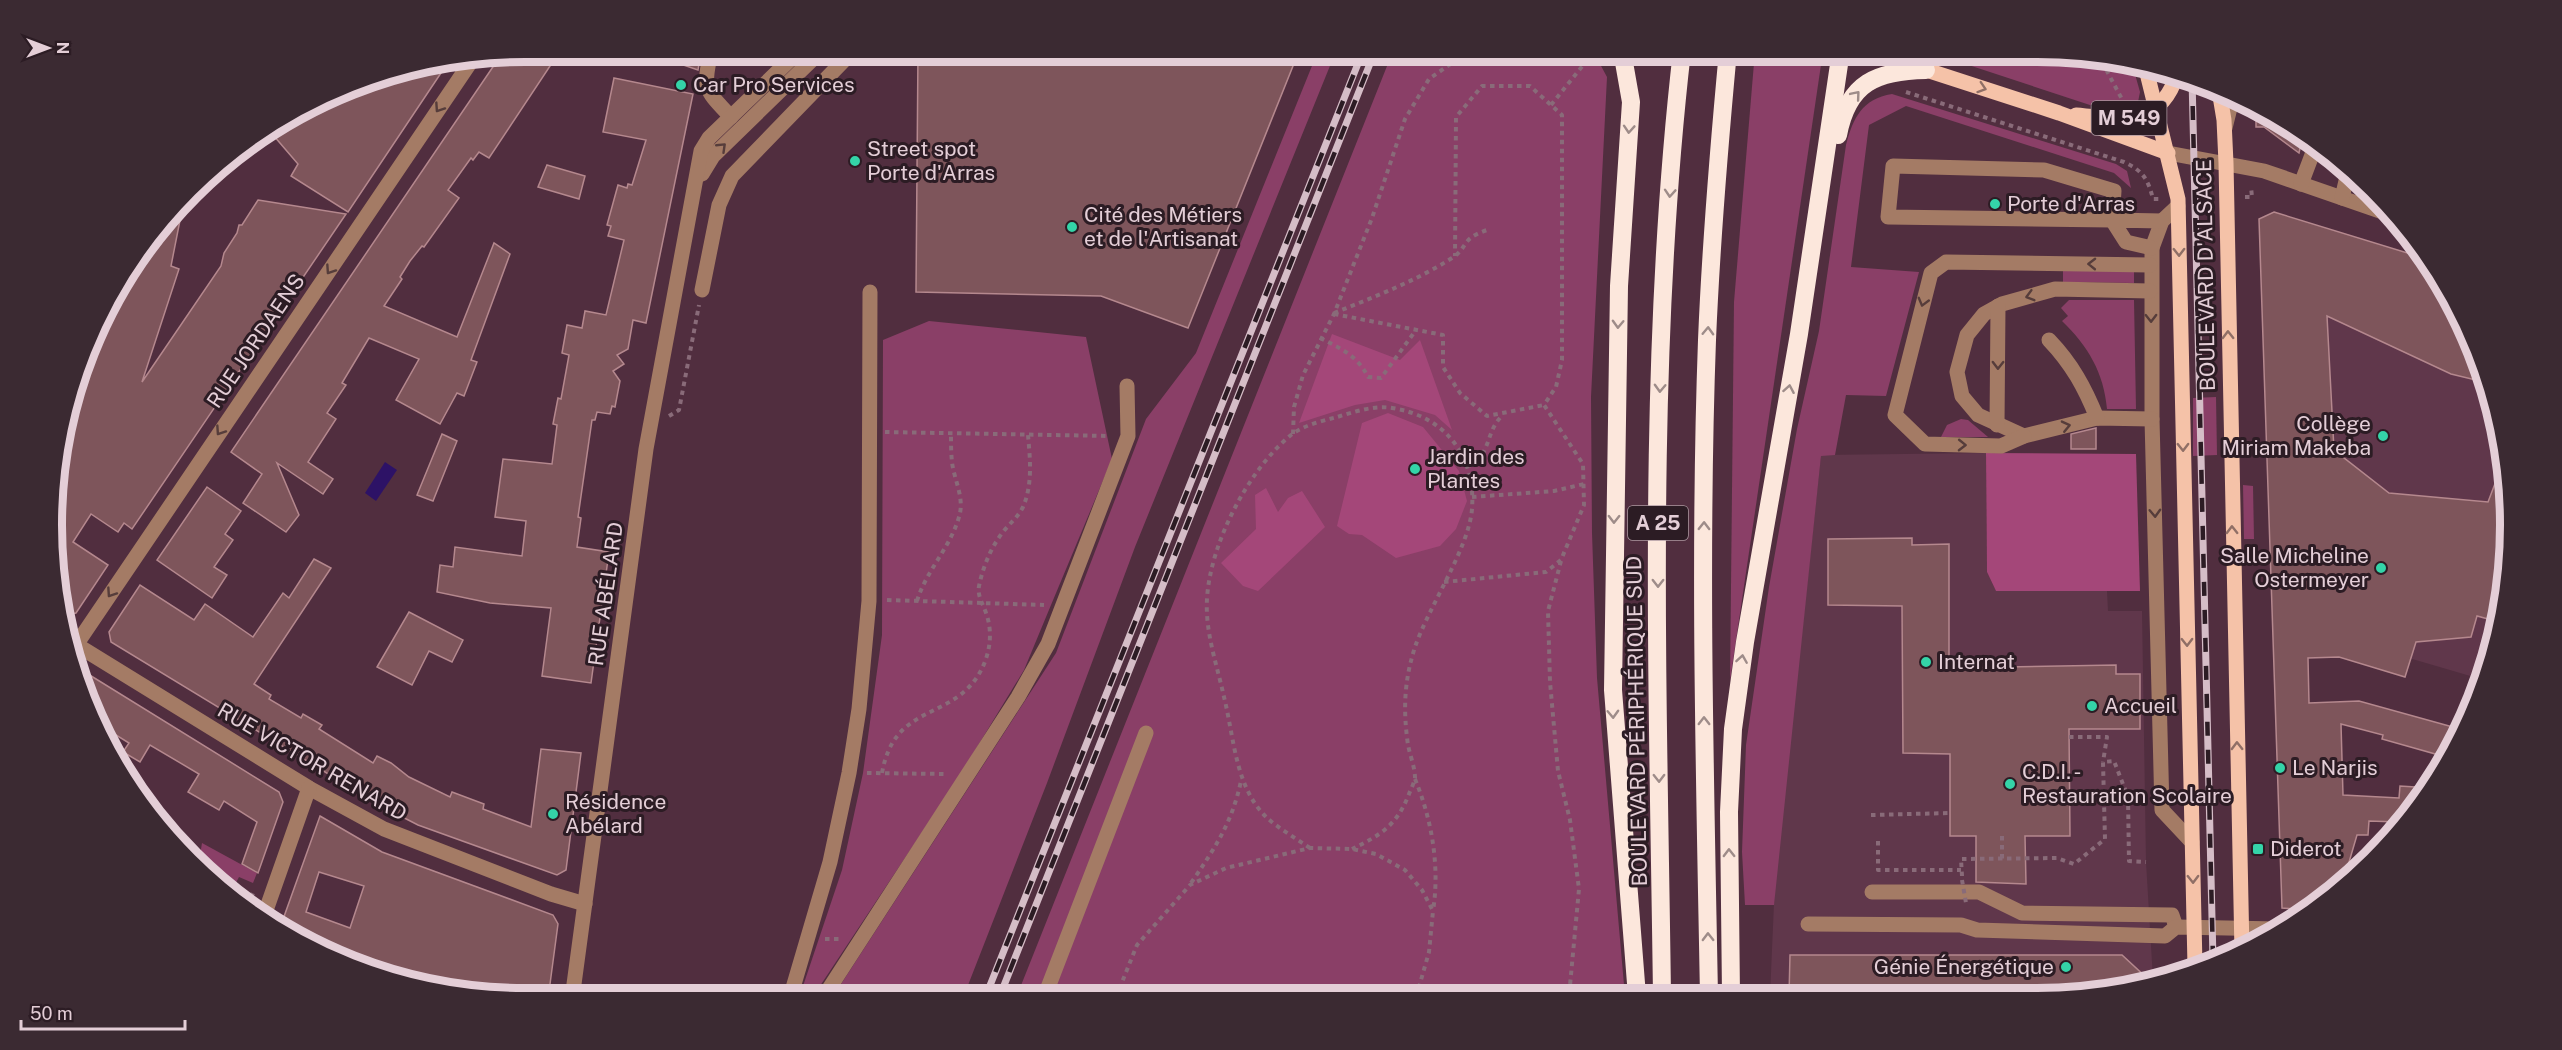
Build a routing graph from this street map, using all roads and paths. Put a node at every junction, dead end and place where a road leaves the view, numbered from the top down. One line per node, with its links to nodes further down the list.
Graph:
1 (709, 62): 28 (street)
2 (788, 62): 28 (street, RUE ABÉLARD)
3 (810, 62): 35 (street, RUE ABÉLARD, one-way to 3)
4 (842, 62): 46 (street)
5 (1453, 62): 50 (path)
6 (1579, 62): 14 (path)
7 (1587, 62): 14 (path)
8 (1624, 62): 22 (highway)
9 (1633, 62): 22 (highway)
10 (1681, 62): 121 (highway, BOULEVARD PÉRIPHÉRIQUE SUD / A 25, one-way to 121)
11 (1727, 62): 122 (highway, A 25, one-way to 11)
12 (1839, 62): 52 (highway)
13 (1902, 62): 17 (main road, M 549)
14 (1584, 64): 25 (path)
15 (469, 65): 77 (street, RUE JORDAENS, one-way to 77)
16 (2104, 66): 23 (path)
17 (1926, 70): 27 (main road, M 549, one-way to 27); 52 (highway, one-way to 17)
18 (2147, 75): 26 (main road, BOULEVARD D'ALSACE)
19 (2173, 82): 26 (main road, M 549)
20 (1898, 89): 37 (path)
21 (2220, 100): 29 (main road, BOULEVARD D'ALSACE)
22 (1631, 102): 120 (highway, one-way to 120)
23 (2126, 104)
24 (2231, 104): 29 (street)
25 (1551, 105): 44 (path); 56 (path)
26 (2155, 109): 27 (main road, M 549); 31 (main road, BOULEVARD D'ALSACE)
27 (2058, 113): 31 (main road, M 549)
28 (731, 117): 35 (street, RUE ABÉLARD)
29 (2225, 130): 32 (main road, BOULEVARD D'ALSACE)
30 (2312, 152): 34 (street)
31 (2168, 153): 32 (street); 38 (main road, BOULEVARD D'ALSACE)
32 (2226, 162): 34 (street); 107 (main road, BOULEVARD D'ALSACE, one-way to 32)
33 (2346, 180): 36 (street)
34 (2301, 184): 36 (street)
35 (695, 197): 61 (street, RUE ABÉLARD)
36 (2342, 198): 39 (street)
37 (2153, 199)
38 (2178, 206): 41 (street, BOULEVARD D'ALSACE); 92 (main road, BOULEVARD D'ALSACE, one-way to 92)
39 (2377, 210)
40 (2112, 219): 40 (street); 41 (street); 43 (street)
41 (2162, 221): 43 (street, BOULEVARD D'ALSACE)
42 (1487, 230): 44 (path)
43 (2152, 248): 45 (street, BOULEVARD D'ALSACE)
44 (1455, 256): 50 (path)
45 (2150, 265): 47 (street, BOULEVARD D'ALSACE); 67 (street, one-way to 67)
46 (702, 290): 61 (path)
47 (2150, 291): 49 (street, one-way to 49); 59 (street, BOULEVARD D'ALSACE, one-way to 59)
48 (870, 292): 62 (street)
49 (1998, 306): 60 (street, one-way to 60); 60 (street)
50 (1334, 314): 51 (path); 53 (path)
51 (1416, 330): 53 (path); 57 (path)
52 (1799, 334): 123 (highway, one-way to 52)
53 (1320, 338): 64 (path)
54 (2049, 340): 58 (street)
55 (1127, 386): 66 (street)
56 (1544, 405): 57 (path); 69 (path)
57 (1503, 414): 68 (path)
58 (2097, 418): 59 (street); 67 (street, one-way to 58)
59 (2152, 419): 92 (street, BOULEVARD D'ALSACE, one-way to 92)
60 (1997, 425): 67 (street)
61 (650, 427): 101 (street, RUE ABÉLARD)
62 (870, 431): 63 (path); 73 (street)
63 (951, 433): 65 (path); 74 (path)
64 (1293, 434): 68 (path); 86 (path)
65 (1028, 435): 66 (path); 75 (path)
66 (1128, 436): 76 (street)
67 (2024, 436)
68 (1468, 466): 70 (path)
69 (1584, 484): 70 (path); 71 (path)
70 (1472, 497): 72 (path)
71 (1561, 560): 72 (path); 119 (path)
72 (1444, 582): 85 (path)
73 (869, 601): 74 (path); 82 (street)
74 (917, 601): 75 (path)
75 (981, 603): 76 (path); 83 (path)
76 (1063, 605): 84 (street)
77 (75, 637)
78 (77, 645): 87 (street, RUE VICTOR RENARD)
79 (1146, 734): 116 (street)
80 (2069, 737): 81 (path)
81 (2103, 762): 95 (path); 96 (path)
82 (849, 773): 83 (path); 109 (street)
83 (882, 773): 84 (path)
84 (968, 775): 110 (street)
85 (1415, 778): 94 (path); 103 (path)
86 (1241, 780): 93 (path); 98 (path)
87 (309, 788): 101 (street, RUE VICTOR RENARD); 102 (street)
88 (1950, 813): 89 (path)
89 (1871, 815)
90 (2002, 836): 95 (path)
91 (1878, 841): 97 (path)
92 (2192, 842): 106 (main road, BOULEVARD D'ALSACE, one-way to 106)
93 (1310, 848): 94 (path); 98 (path)
94 (1352, 849): 103 (path)
95 (2002, 859): 97 (path)
96 (2146, 862)
97 (1961, 870): 100 (path, bridge)
98 (1190, 885): 117 (path)
99 (1872, 892): 105 (street)
100 (1966, 903)
101 (585, 904): 113 (street, RUE ABÉLARD)
102 (266, 909)
103 (1433, 911): 118 (path)
104 (1808, 924): 105 (street)
105 (2176, 927): 106 (street)
106 (2194, 928): 107 (street); 112 (main road, BOULEVARD D'ALSACE)
107 (2241, 929): 108 (street); 111 (main road, BOULEVARD D'ALSACE)
108 (2264, 929)
109 (810, 939): 110 (path); 114 (street)
110 (862, 939): 115 (street)
111 (2242, 941)
112 (2195, 961)
113 (574, 988)
114 (793, 988)
115 (830, 988)
116 (1048, 988)
117 (1120, 988)
118 (1418, 988)
119 (1570, 988)
120 (1636, 988)
121 (1662, 988)
122 (1709, 988)
123 (1731, 988)

